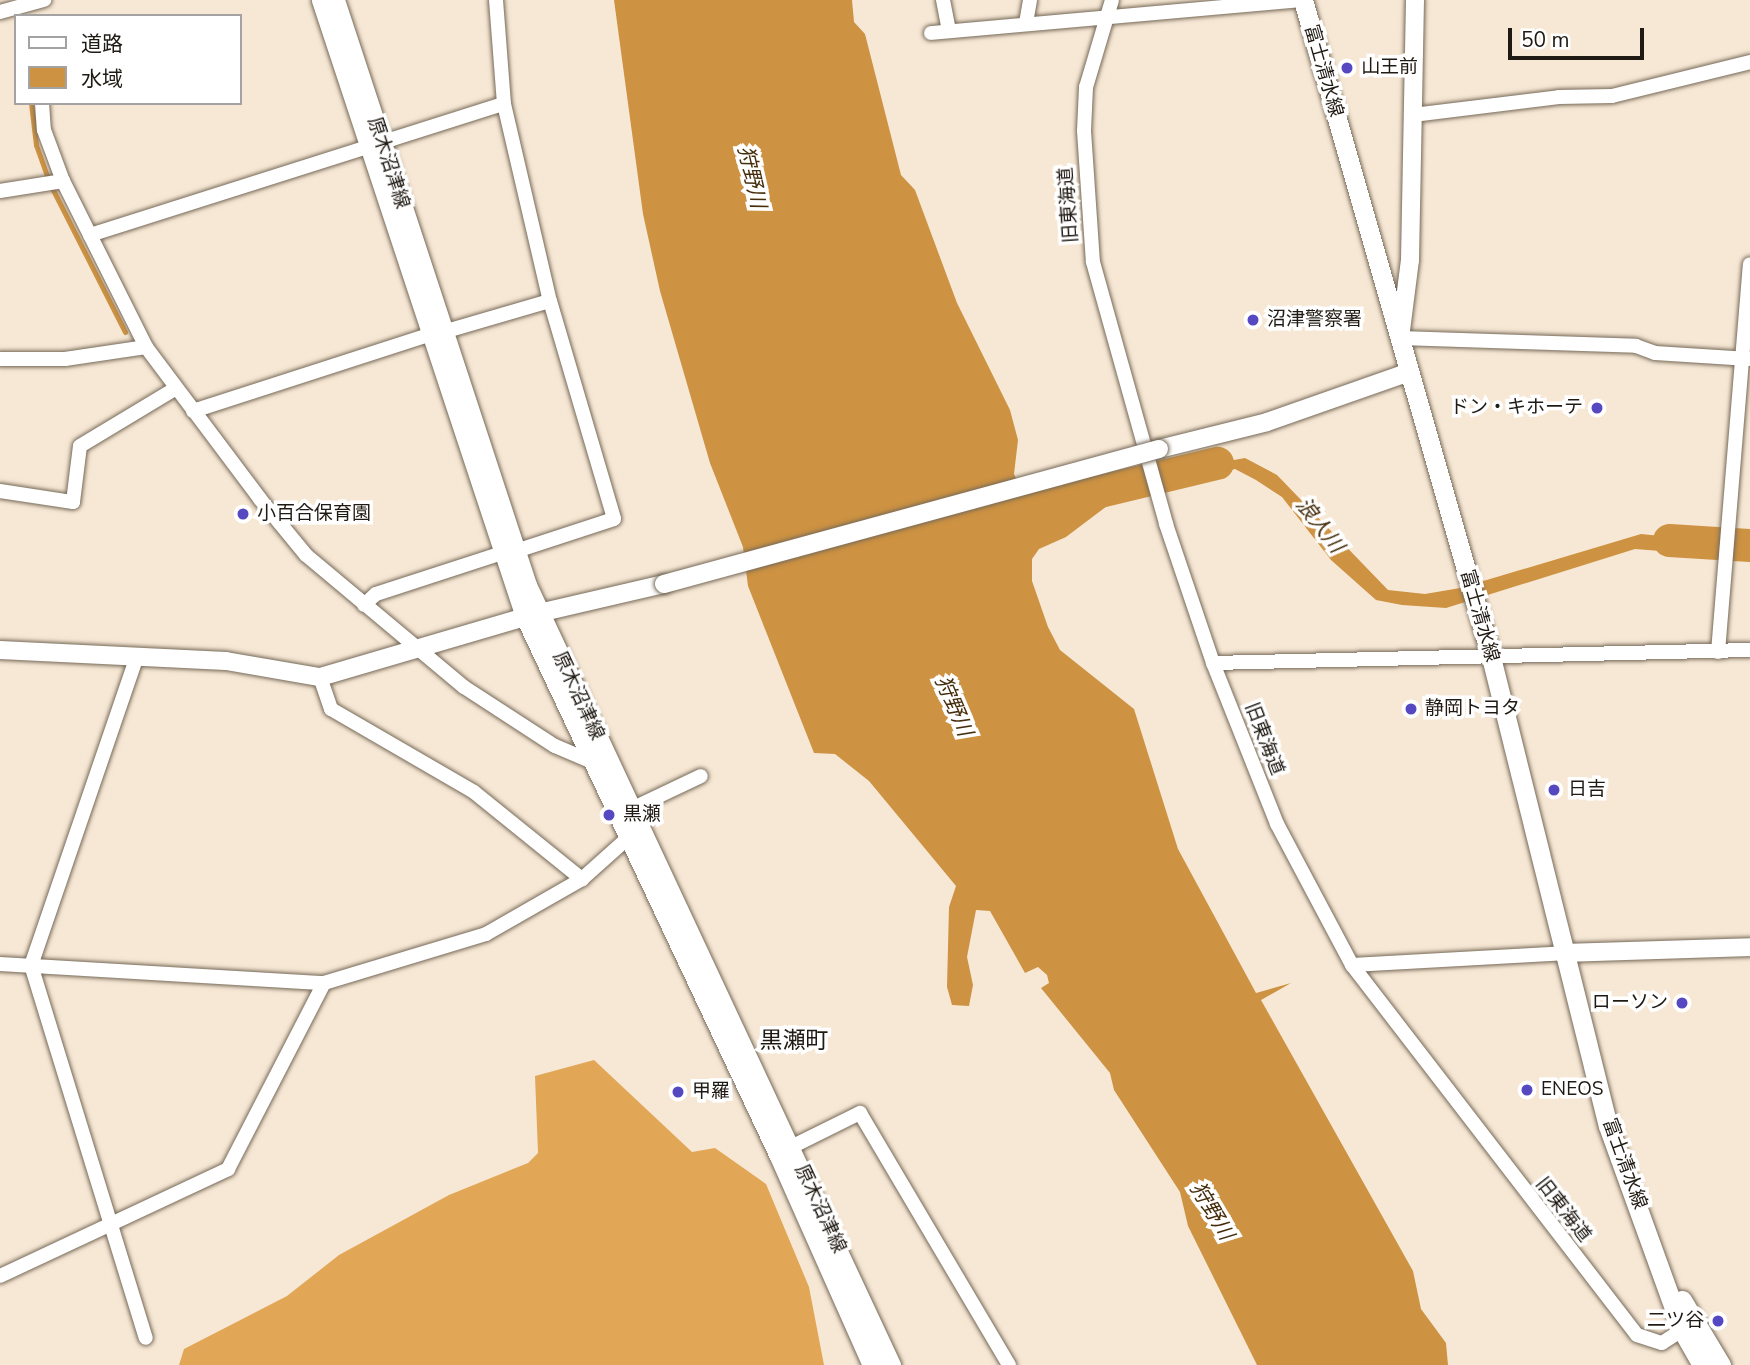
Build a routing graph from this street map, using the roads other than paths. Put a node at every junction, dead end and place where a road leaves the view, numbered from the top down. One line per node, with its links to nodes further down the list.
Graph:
1 (321, 0): 19 (main road, 原木沼津線)
2 (335, 0): 19 (main road, 原木沼津線)
3 (496, 0): 16 (street)
4 (943, 0): 13 (street)
5 (1030, 0): 12 (street)
6 (1112, 0): 11 (street, 旧東海道)
7 (1301, 0): 11 (street); 26 (main road, 富士清水線)
8 (1415, 0): 18 (street)
9 (36, 5): 10 (street)
10 (4, 8)
11 (1107, 16): 12 (street); 43 (street, 旧東海道)
12 (1026, 23): 13 (street)
13 (949, 30): 14 (street)
14 (931, 33)
15 (1750, 62): 18 (street)
16 (504, 104): 19 (street); 24 (street)
17 (42, 105): 20 (street)
18 (1413, 115): 26 (street)
19 (374, 143): 22 (street); 25 (main road, 原木沼津線)
20 (63, 181): 21 (street); 22 (street)
21 (0, 191)
22 (90, 235): 27 (street)
23 (1750, 264): 29 (street)
24 (550, 300): 25 (street); 34 (street)
25 (436, 334): 32 (street); 34 (main road, 原木沼津線)
26 (1400, 338): 29 (street); 30 (main road, 富士清水線)
27 (145, 346): 28 (street); 31 (street)
28 (0, 359)
29 (1745, 359): 40 (street)
30 (1410, 372): 36 (street, bridge); 41 (main road, 富士清水線)
31 (176, 387): 32 (street); 33 (street)
32 (192, 411): 35 (street)
33 (0, 491)
34 (509, 552): 35 (street); 36 (main road, 原木沼津線)
35 (364, 605): 37 (street)
36 (532, 615): 37 (street); 45 (main road, 原木沼津線); 47 (main road, 原木沼津線)
37 (424, 649): 44 (street); 45 (street)
38 (0, 650): 42 (street)
39 (1750, 650): 40 (street)
40 (1718, 652): 41 (street)
41 (1491, 657): 43 (street); 51 (main road, 富士清水線)
42 (136, 659): 44 (street); 53 (street)
43 (1213, 663): 54 (street, 旧東海道)
44 (320, 677): 49 (street)
45 (592, 761): 47 (main road, 原木沼津線)
46 (701, 776): 47 (street)
47 (625, 812): 48 (main road, 原木沼津線); 56 (main road, 原木沼津線)
48 (629, 837): 49 (street); 56 (main road, 原木沼津線)
49 (582, 879): 55 (street)
50 (1750, 947): 51 (street)
51 (1564, 953): 54 (street); 59 (main road, 富士清水線)
52 (0, 964): 53 (street)
53 (31, 965): 55 (street); 57 (street)
54 (1352, 965): 59 (street, 旧東海道)
55 (324, 982): 57 (street)
56 (785, 1150): 61 (main road, 原木沼津線); 62 (main road, 原木沼津線); 63 (street)
57 (110, 1225): 58 (street); 60 (street)
58 (0, 1276)
59 (1688, 1326): 64 (main road, 富士清水線); 65 (main road, 富士清水線)
60 (146, 1338)
61 (872, 1365)
62 (891, 1365)
63 (1009, 1365)
64 (1702, 1365)
65 (1721, 1365)

